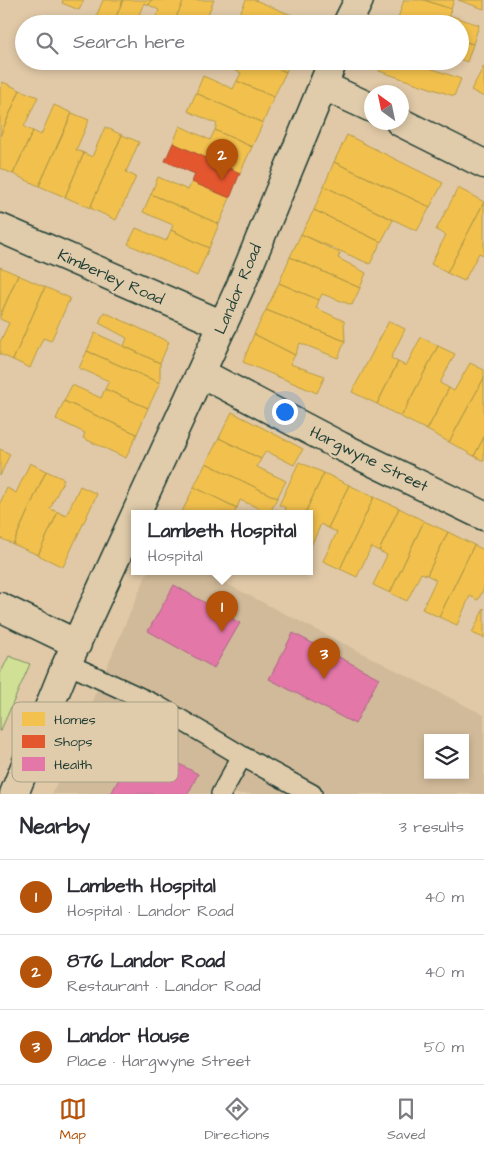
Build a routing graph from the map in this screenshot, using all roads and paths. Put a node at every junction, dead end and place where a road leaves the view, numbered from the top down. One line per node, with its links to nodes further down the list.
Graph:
1 (328, 73): 2 (street); 6 (street, Landor Road)
2 (364, 102)
3 (409, 126): 4 (street)
4 (484, 164)
5 (0, 228): 6 (street, Kimberley Road)
6 (223, 325): 7 (street, Landor Road)
7 (201, 373): 8 (street, Landor Road); 9 (street, Hargwyne Street)
8 (136, 510)
9 (484, 516)
10 (131, 520): 12 (street, Landor Road)
11 (0, 608): 12 (street)
12 (72, 654): 13 (street, Landor Road); 14 (lane)
13 (52, 702)
14 (153, 702)
15 (178, 717): 16 (lane)
16 (242, 756): 19 (lane); 20 (lane)
17 (19, 782): 18 (street, Landor Road)
18 (14, 794)
19 (221, 794)
20 (312, 794)

